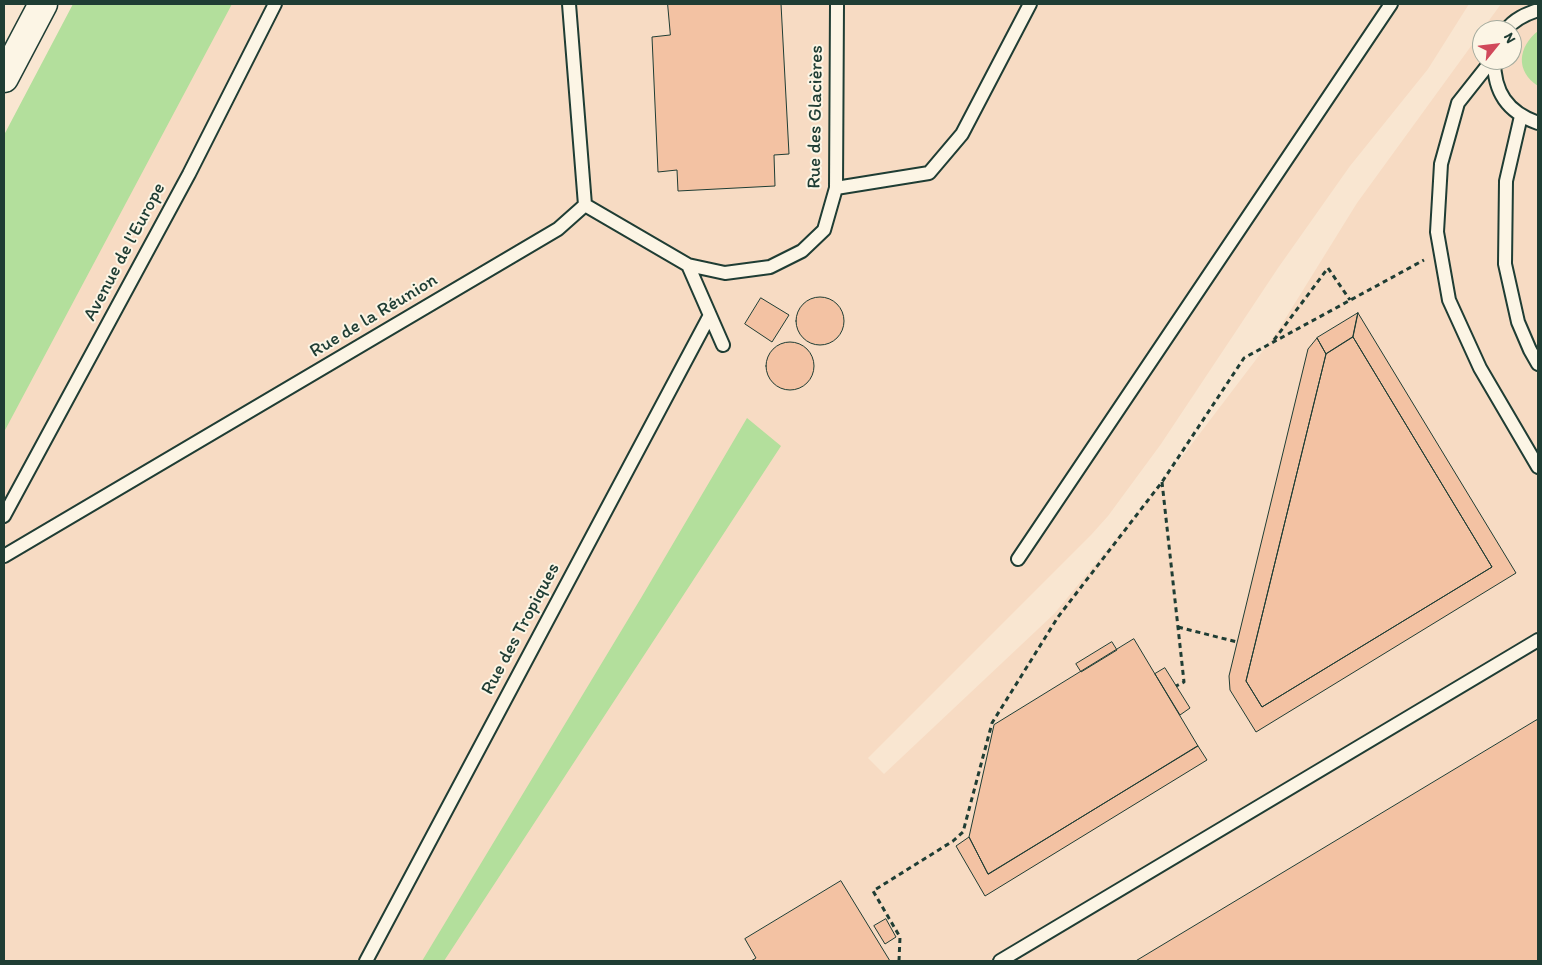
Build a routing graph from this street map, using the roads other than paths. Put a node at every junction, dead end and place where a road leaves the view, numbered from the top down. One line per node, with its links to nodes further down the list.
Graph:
1 (43, 4): 12 (highway)
2 (275, 4): 22 (lane, Avenue de l'Europe)
3 (569, 4): 16 (lane)
4 (837, 4): 15 (lane, Rue des Glacières)
5 (1030, 4): 15 (lane)
6 (1391, 4): 24 (lane)
7 (1523, 9): 8 (lane); 9 (lane)
8 (1538, 10)
9 (1514, 20)
10 (1485, 70): 21 (lane)
11 (1494, 70): 13 (lane)
12 (4, 78)
13 (1521, 116): 14 (lane); 20 (lane)
14 (1538, 123)
15 (836, 188): 17 (lane, Rue des Glacières)
16 (585, 204): 17 (lane, Rue des Glacières); 23 (lane, Rue de la Réunion)
17 (688, 265): 18 (lane)
18 (710, 315): 19 (lane); 26 (lane, Rue des Tropiques)
19 (723, 345)
20 (1538, 364)
21 (1538, 467)
22 (4, 516)
23 (4, 556)
24 (1018, 559)
25 (1538, 640): 27 (lane)
26 (366, 961)
27 (1000, 961)

